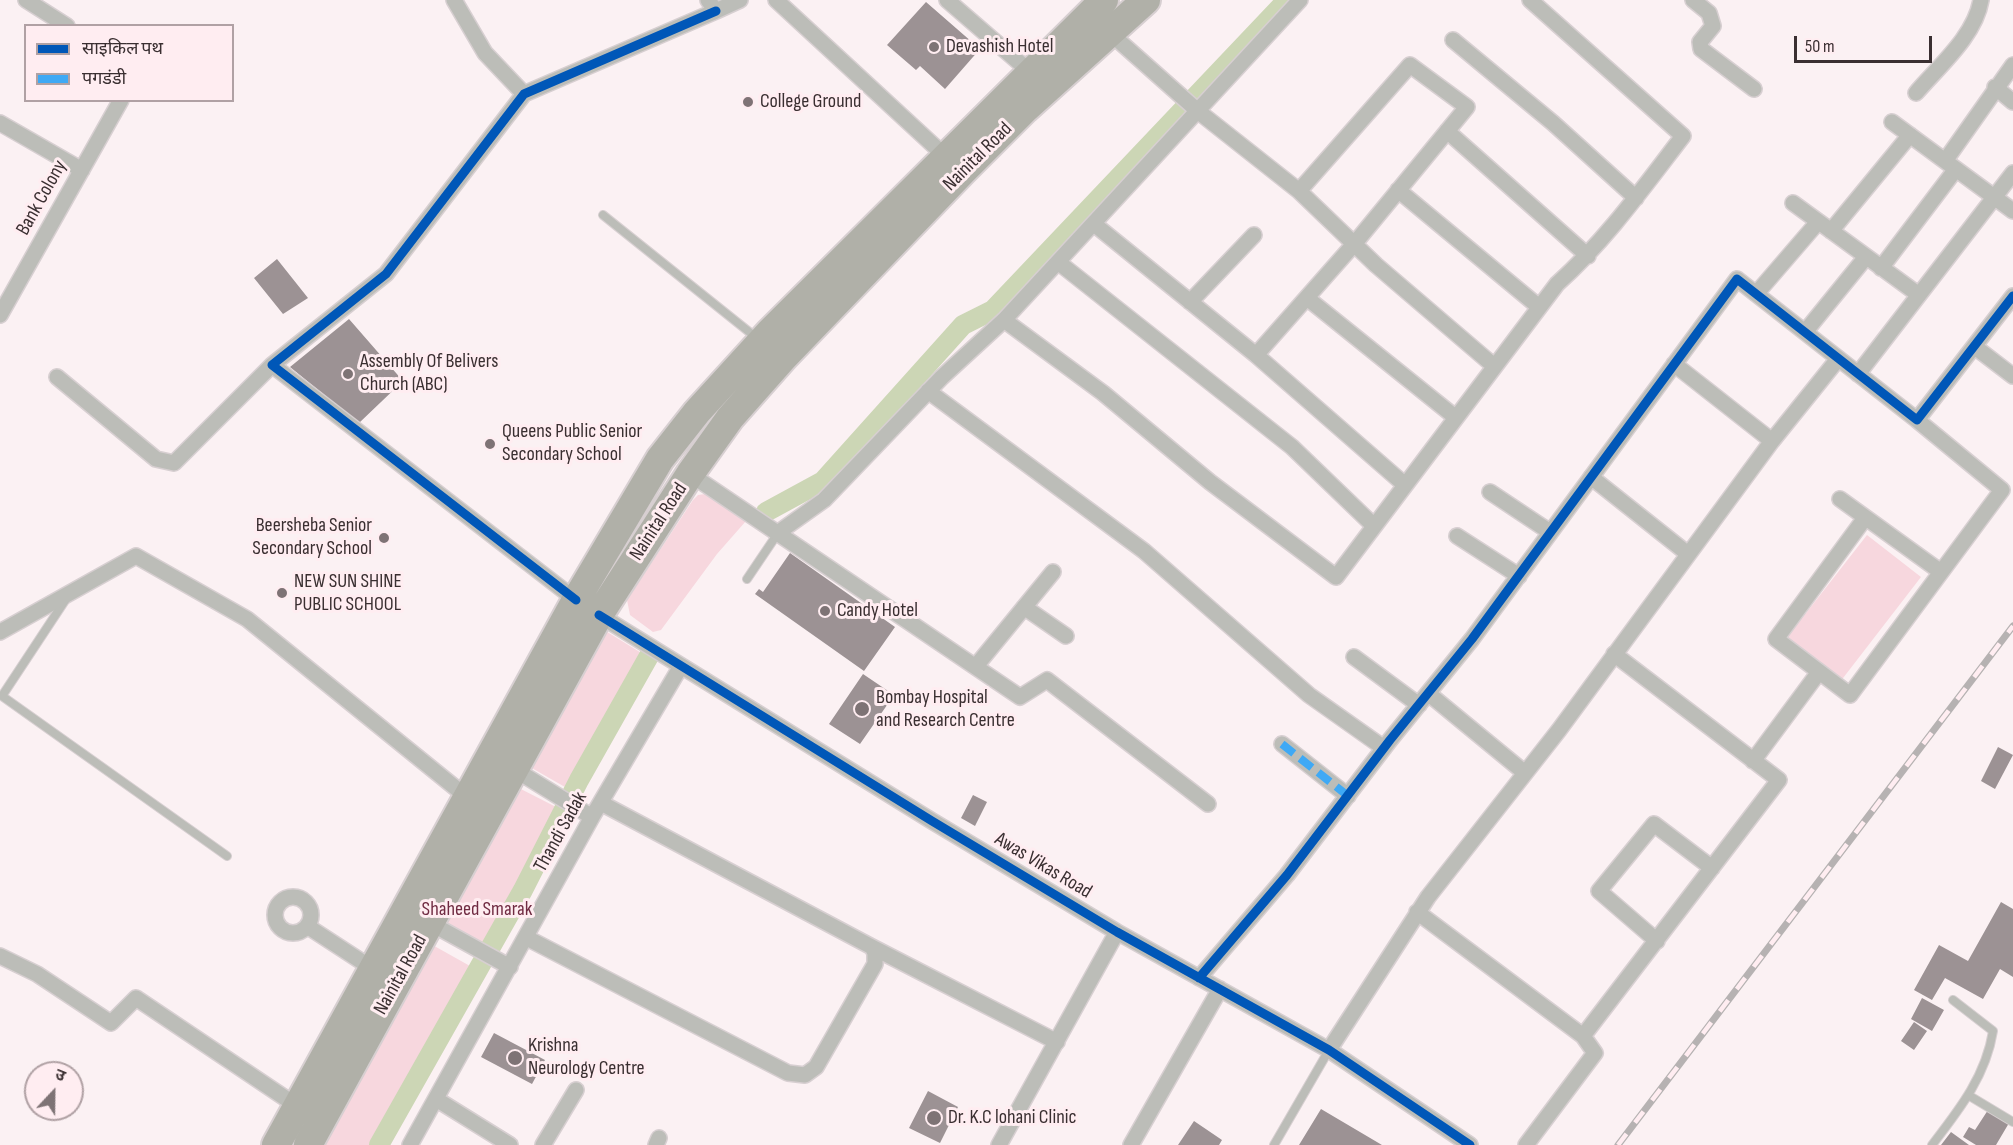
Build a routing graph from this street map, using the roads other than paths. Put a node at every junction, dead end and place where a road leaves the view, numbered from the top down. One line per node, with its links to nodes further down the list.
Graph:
1 (26, 0): 13 (street)
2 (454, 0): 21 (street)
3 (740, 0): 12 (street)
4 (776, 0): 29 (street)
5 (947, 0): 17 (street)
6 (1146, 0): 14 (highway, Nainital Road)
7 (1300, 0): 24 (street)
8 (1530, 0): 35 (street)
9 (1693, 0): 19 (street)
10 (1981, 0): 20 (street)
11 (1096, 3): 17 (highway, Nainital Road)
12 (712, 6): 21 (street)
13 (64, 24)
14 (1110, 33): 24 (street); 73 (highway, Nainital Road)
15 (1454, 40): 35 (street)
16 (2013, 65): 18 (street)
17 (1029, 71): 29 (highway, Nainital Road)
18 (1995, 87): 23 (street); 30 (street)
19 (1754, 89)
20 (1916, 93)
21 (524, 94): 62 (street)
22 (120, 102): 31 (street, Bank Colony)
23 (2013, 102)
24 (1193, 106): 34 (street); 41 (street)
25 (1892, 122): 28 (street)
26 (0, 123): 31 (street)
27 (1447, 131): 33 (street); 34 (street); 45 (street)
28 (1910, 135): 30 (street); 42 (street)
29 (945, 156): 58 (highway, Nainital Road)
30 (1950, 165): 36 (street); 48 (street)
31 (82, 170): 55 (street, Bank Colony)
32 (2013, 172): 36 (street)
33 (1398, 190): 44 (street); 54 (street)
34 (1299, 191): 44 (street)
35 (1636, 198): 45 (street)
36 (1995, 198): 38 (street); 50 (street)
37 (1793, 203): 40 (street)
38 (2013, 211)
39 (603, 215): 58 (lane)
40 (1818, 222): 42 (street); 49 (street)
41 (1094, 224): 47 (street); 53 (street)
42 (1831, 231): 46 (street)
43 (1254, 236): 53 (street)
44 (1355, 243): 52 (street); 64 (street)
45 (1588, 256): 54 (street)
46 (1866, 257): 48 (street); 57 (street)
47 (1058, 262): 56 (street); 79 (street)
48 (1881, 268): 50 (street)
49 (1756, 294): 57 (street); 63 (street)
50 (1919, 295): 65 (street)
51 (2013, 296): 59 (street)
52 (1307, 298): 60 (street); 69 (street)
53 (1190, 302): 60 (street)
54 (1539, 307): 64 (street)
55 (0, 315)
56 (1004, 320): 68 (street); 79 (street)
57 (1805, 332): 61 (street)
58 (761, 342): 72 (highway, Nainital Road)
59 (1975, 347): 66 (street); 70 (street)
60 (1256, 356): 75 (street)
61 (1838, 359): 65 (street); 71 (street)
62 (272, 364): 67 (street); 89 (street, Awas Vikas Road)
63 (1674, 364): 71 (street); 74 (street)
64 (1494, 366): 69 (street)
65 (1858, 374): 70 (street)
66 (2013, 376)
67 (57, 377)
68 (928, 391): 80 (street); 100 (street)
69 (1455, 417): 75 (street)
70 (1917, 420): 85 (street)
71 (1772, 441): 83 (street)
72 (663, 456): 73 (highway); 89 (highway, Nainital Road)
73 (690, 474): 80 (street); 89 (highway, Nainital Road)
74 (1591, 477): 81 (street); 83 (street)
75 (1405, 485): 79 (street)
76 (1490, 492): 81 (street)
77 (1840, 499): 78 (street)
78 (1865, 518): 85 (street); 97 (street)
79 (1374, 525)
80 (779, 532): 87 (lane); 96 (street)
81 (1550, 532): 86 (street)
82 (1457, 536): 86 (street)
83 (1688, 554): 93 (street)
84 (1053, 572): 90 (street)
85 (1941, 572): 97 (street)
86 (1519, 576): 98 (street)
87 (747, 579)
88 (72, 590): 91 (street); 107 (street); 109 (lane)
89 (588, 607): 95 (street, Awas Vikas Road); 102 (highway, Nainital Road); 107 (highway, Nainital Road)
90 (1024, 608): 92 (street); 96 (street)
91 (0, 632)
92 (1066, 636)
93 (1614, 654): 101 (street); 103 (street)
94 (1354, 657): 98 (street)
95 (681, 666): 105 (street, Thandi Sadak); 114 (street, Awas Vikas Road)
96 (976, 666): 106 (street)
97 (1819, 672): 101 (street)
98 (1424, 699): 100 (street); 103 (street)
99 (1282, 744): 104 (street)
100 (1384, 748): 104 (street)
101 (1753, 760): 110 (street)
102 (514, 769): 107 (highway, Nainital Road); 108 (street)
103 (1526, 773): 111 (street)
104 (1347, 796): 121 (street)
105 (601, 803): 108 (street, Thandi Sadak); 117 (street)
106 (1208, 804)
107 (478, 806): 112 (highway, Nainital Road); 120 (highway, Nainital Road)
108 (592, 818): 115 (street, Thandi Sadak)
109 (227, 856)
110 (1712, 868): 116 (street); 116 (street)
111 (1417, 912): 124 (street); 126 (street)
112 (430, 923): 119 (street); 133 (highway, Nainital Road)
113 (307, 926): 120 (street)
114 (1117, 932): 121 (street, Awas Vikas Road); 125 (street)
115 (527, 938): 117 (street); 119 (street, Thandi Sadak)
116 (1657, 940): 124 (street)
117 (872, 947): 125 (street)
118 (0, 956): 130 (street)
119 (510, 967): 129 (street, Thandi Sadak)
120 (373, 969): 130 (highway, Nainital Road)
121 (1199, 978): 122 (street, Awas Vikas Road)
122 (1220, 989): 126 (street, Awas Vikas Road); 138 (street)
123 (1953, 1000): 128 (lane)
124 (1583, 1036): 141 (street)
125 (1057, 1042): 137 (street)
126 (1329, 1050): 139 (lane); 140 (street, Awas Vikas Road)
127 (576, 1090): 136 (street)
128 (1968, 1095): 131 (lane); 142 (lane)
129 (436, 1099): 134 (street, Thandi Sadak); 135 (street)
130 (297, 1106): 132 (highway, Nainital Road)
131 (2013, 1122)
132 (276, 1145)
133 (308, 1145)
134 (410, 1145)
135 (510, 1145)
136 (543, 1145)
137 (999, 1145)
138 (1131, 1145)
139 (1274, 1145)
140 (1470, 1145)
141 (1526, 1145)
142 (1932, 1145)

